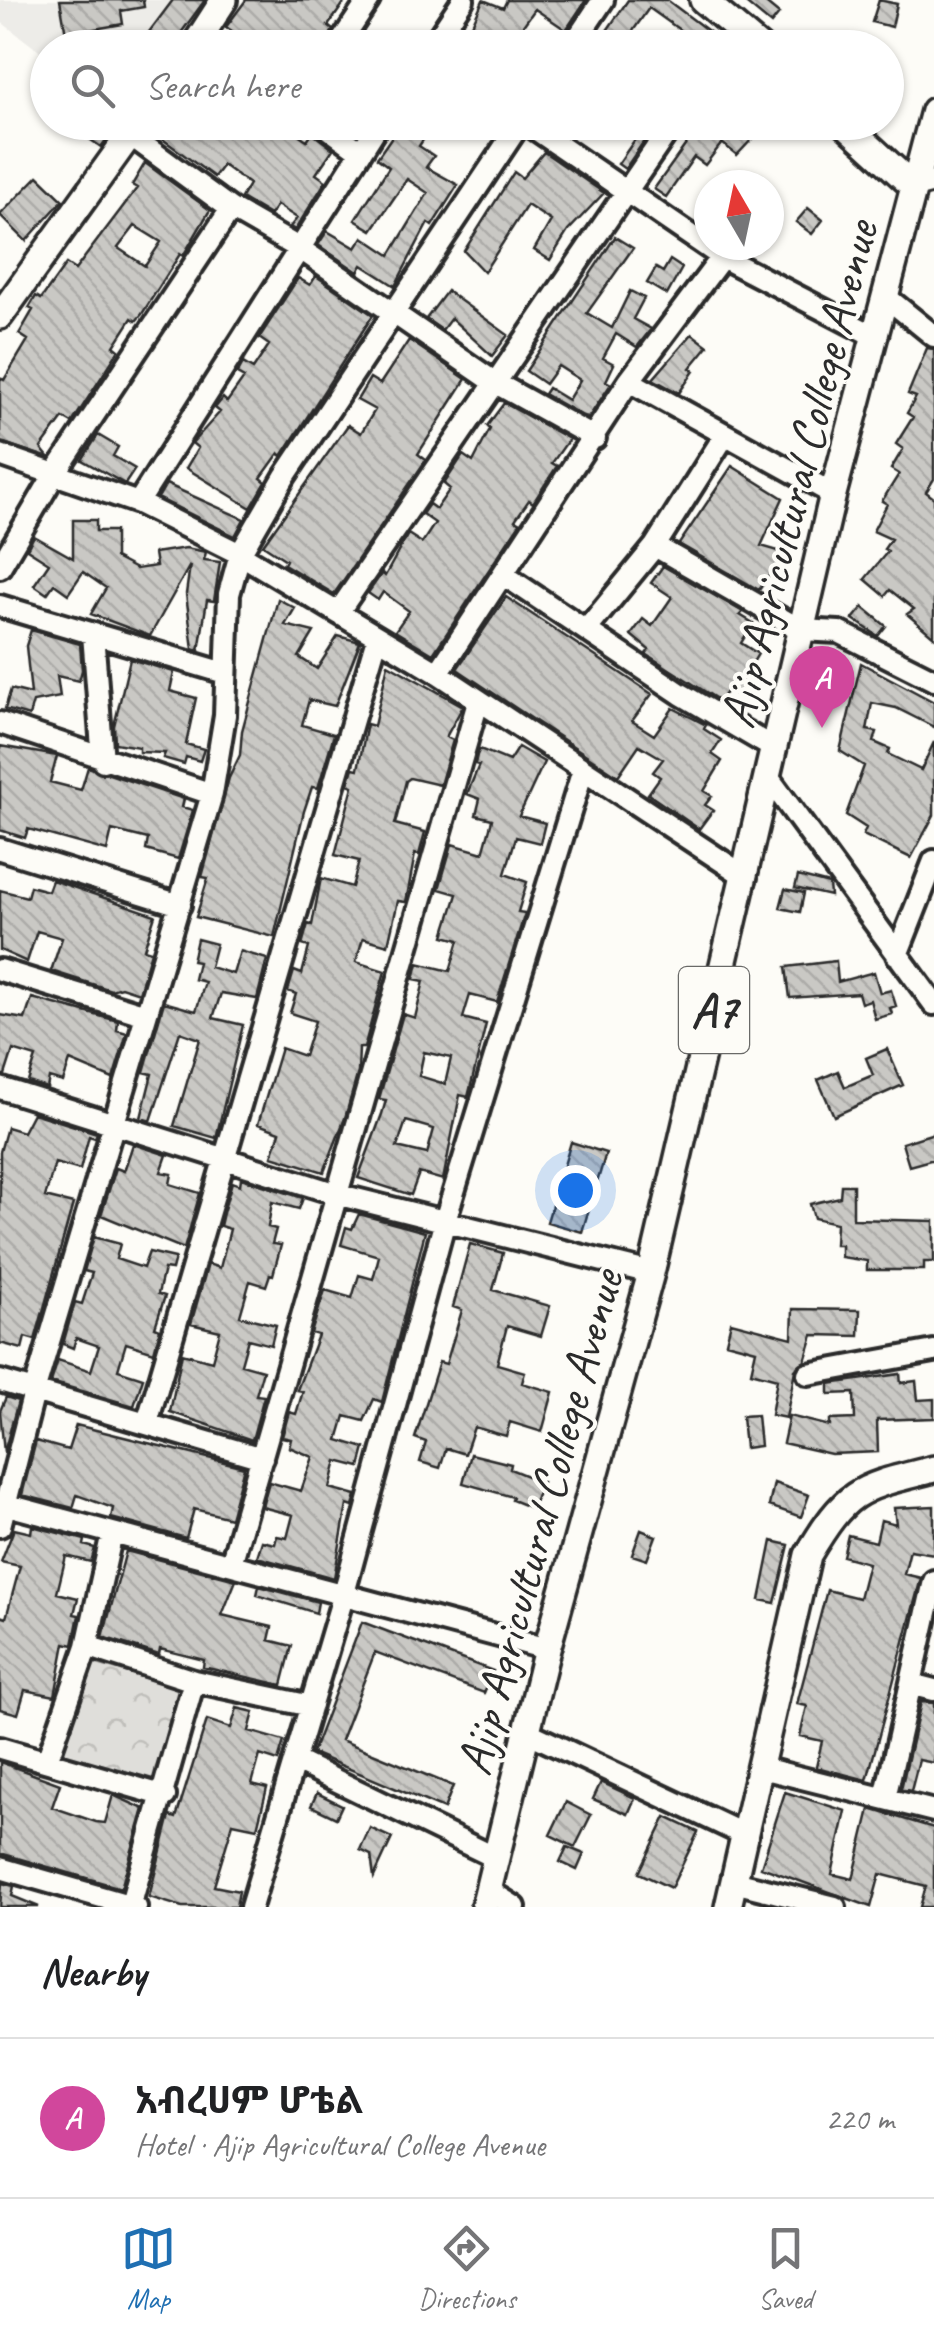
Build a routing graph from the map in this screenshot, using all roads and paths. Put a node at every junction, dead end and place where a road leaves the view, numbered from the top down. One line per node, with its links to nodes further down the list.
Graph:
1 (224, 0): 6 (main road)
2 (369, 0): 7 (street)
3 (463, 0): 8 (street)
4 (603, 0): 9 (street)
5 (703, 0): 10 (main road)
6 (210, 30)
7 (348, 30)
8 (443, 30)
9 (584, 30)
10 (727, 30)
11 (934, 111): 21 (main road, Ajip Agricultural College Avenue / A7)
12 (126, 140): 29 (main road)
13 (147, 140): 23 (street)
14 (345, 140): 20 (street)
15 (369, 140): 20 (street)
16 (511, 140): 30 (street)
17 (549, 140): 22 (street)
18 (662, 140): 22 (street)
19 (866, 140): 21 (main road)
20 (361, 152): 25 (street)
21 (924, 185): 28 (main road, Ajip Agricultural College Avenue / A7)
22 (626, 192): 24 (street); 34 (street)
23 (231, 209): 25 (street); 38 (street)
24 (694, 239)
25 (302, 250): 30 (street); 40 (street)
26 (720, 260): 33 (street)
27 (726, 260): 32 (street)
28 (886, 298): 31 (street); 32 (main road, Ajip Agricultural College Avenue / A7)
29 (0, 316)
30 (395, 317): 34 (street); 42 (street)
31 (934, 336)
32 (876, 338): 39 (main road, Ajip Agricultural College Avenue / A7)
33 (629, 381): 35 (street); 36 (street)
34 (494, 382): 36 (street); 46 (street)
35 (726, 435): 39 (street); 41 (street)
36 (595, 438): 44 (street)
37 (0, 456): 38 (street)
38 (54, 475): 40 (street); 43 (street)
39 (833, 494): 48 (main road, Ajip Agricultural College Avenue / A7)
40 (138, 503): 42 (street)
41 (654, 546): 47 (street); 48 (street)
42 (240, 554): 46 (street); 51 (street)
43 (0, 567)
44 (504, 574): 47 (street); 52 (street)
45 (0, 606): 49 (street)
46 (339, 612): 50 (street)
47 (587, 629): 56 (street)
48 (802, 630): 53 (street); 56 (main road, Ajip Agricultural College Avenue / A7)
49 (93, 634): 51 (street); 57 (street)
50 (377, 638): 52 (street); 71 (street)
51 (224, 674): 60 (street)
52 (438, 674): 54 (street)
53 (934, 680)
54 (478, 702): 58 (street); 72 (street)
55 (0, 723): 57 (street)
56 (776, 748): 59 (main road, Ajip Agricultural College Avenue / A7)
57 (102, 761): 60 (street)
58 (583, 770): 63 (street); 73 (street)
59 (768, 777): 63 (main road, Ajip Agricultural College Avenue / A7); 65 (street)
60 (212, 794): 64 (street)
61 (0, 849): 64 (street)
62 (934, 861): 65 (street)
63 (746, 877): 74 (main road, Ajip Agricultural College Avenue / A7)
64 (180, 905): 68 (street)
65 (897, 955): 67 (street)
66 (0, 970): 68 (street)
67 (934, 1004)
68 (146, 1015): 70 (street)
69 (0, 1088): 70 (street)
70 (113, 1122): 71 (street); 78 (street)
71 (226, 1156): 72 (street); 79 (street)
72 (340, 1195): 73 (street); 80 (street)
73 (444, 1224): 74 (street); 87 (street)
74 (652, 1273): 89 (main road, Ajip Agricultural College Avenue / A7)
75 (934, 1351): 76 (street)
76 (808, 1374)
77 (0, 1381): 78 (street)
78 (34, 1392): 79 (street); 82 (street)
79 (147, 1423): 80 (street)
80 (262, 1458): 85 (street)
81 (934, 1469): 98 (main road)
82 (3, 1504): 83 (street); 84 (street)
83 (0, 1526)
84 (112, 1533): 85 (street); 88 (street)
85 (231, 1564): 87 (street)
86 (934, 1581): 91 (street)
87 (343, 1597): 89 (street); 93 (street)
88 (87, 1646): 90 (street); 97 (street)
89 (548, 1649): 94 (main road, Ajip Agricultural College Avenue / A7)
90 (194, 1681): 93 (street); 99 (street)
91 (911, 1684): 92 (street); 100 (street)
92 (934, 1690)
93 (311, 1706): 96 (street)
94 (527, 1732): 102 (street); 103 (main road, Ajip Agricultural College Avenue / A7)
95 (0, 1748): 97 (street)
96 (296, 1760): 103 (street); 108 (street)
97 (48, 1761): 99 (street)
98 (762, 1768): 100 (street); 102 (main road)
99 (165, 1796): 107 (street)
100 (885, 1798): 101 (street)
101 (934, 1811)
102 (747, 1836): 105 (main road)
103 (496, 1858): 106 (main road, Ajip Agricultural College Avenue / A7)
104 (0, 1868): 107 (street)
105 (731, 1894): 110 (street)
106 (486, 1898): 109 (street)
107 (132, 1906)
108 (251, 1907)
109 (515, 1907)
110 (835, 1907)

